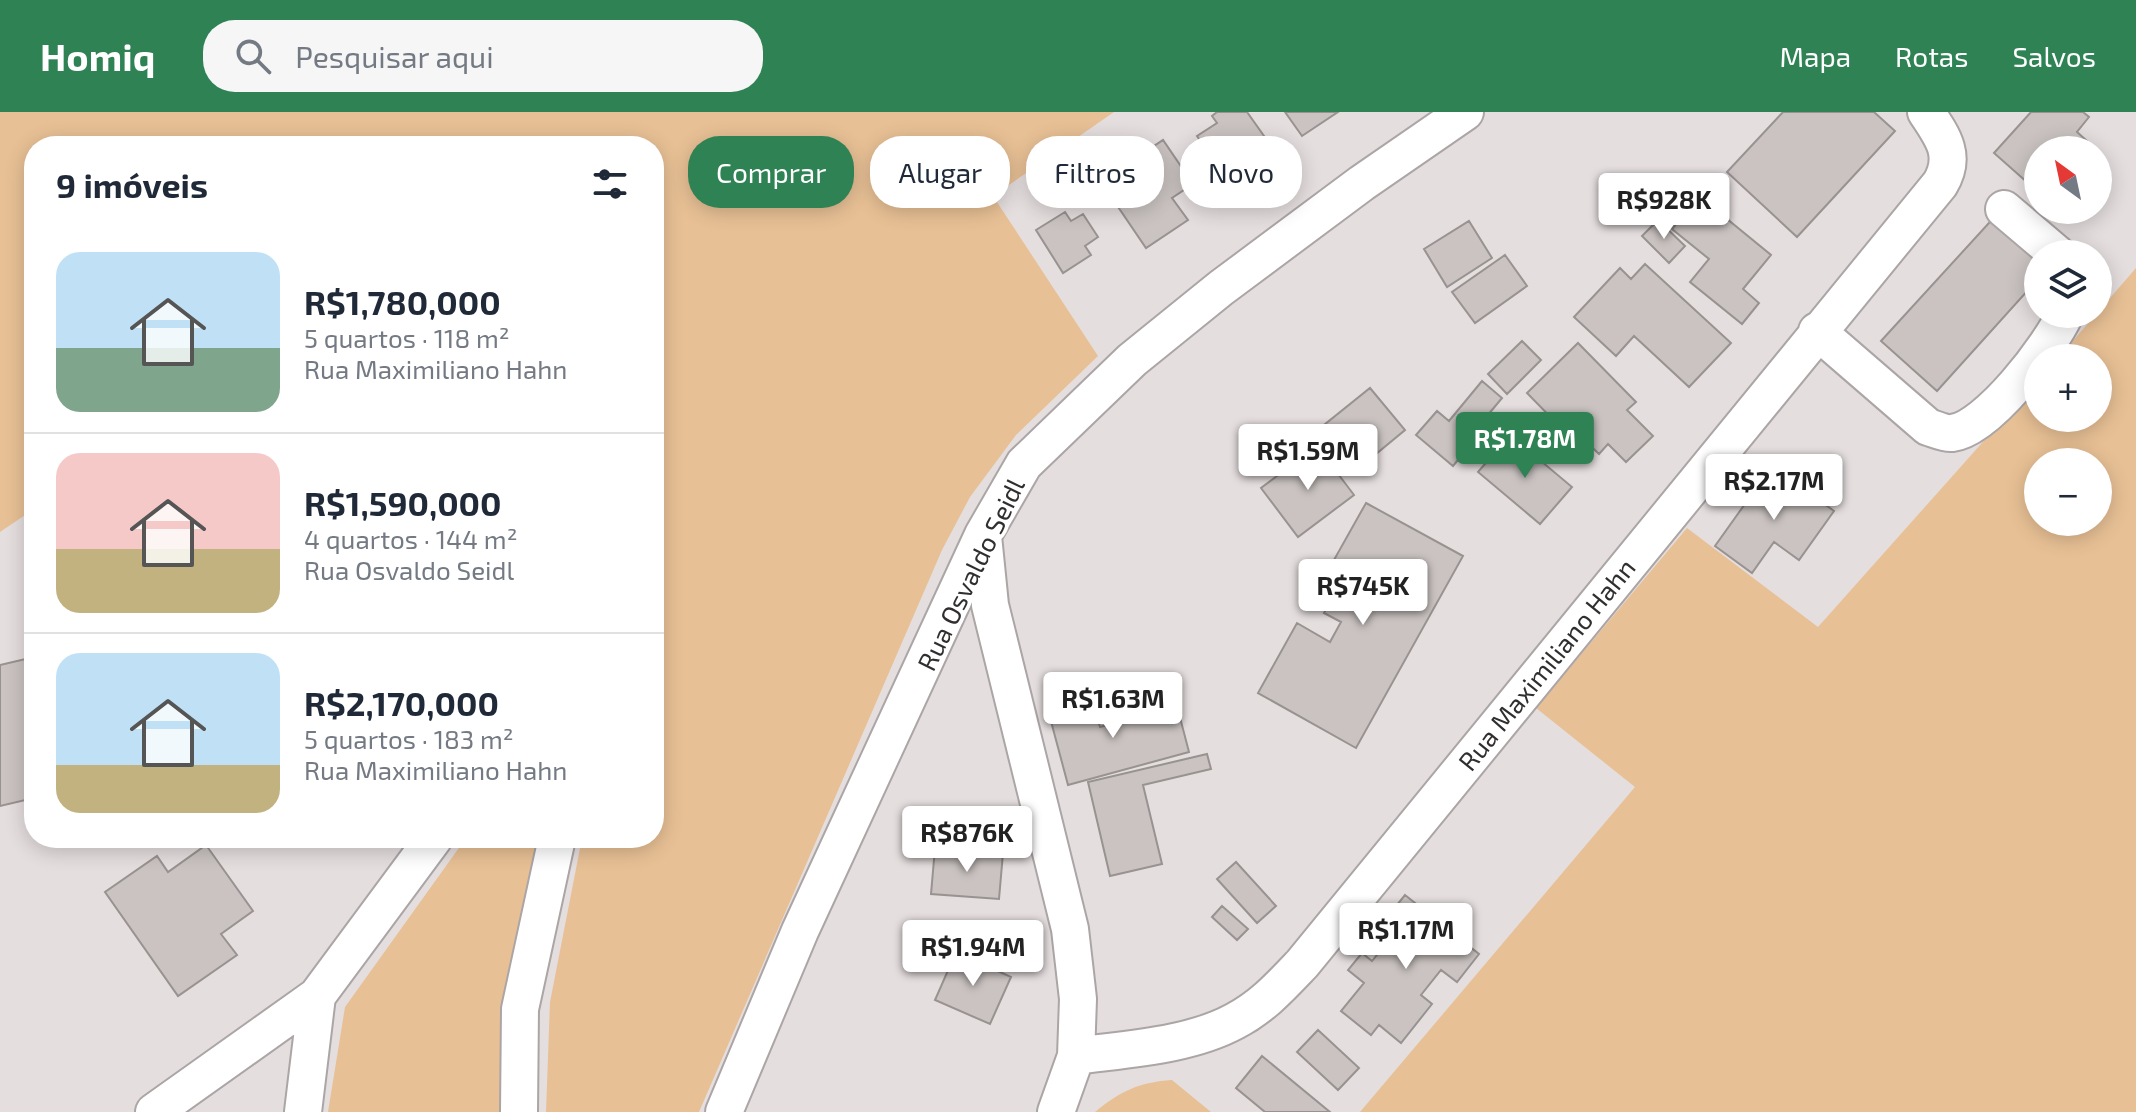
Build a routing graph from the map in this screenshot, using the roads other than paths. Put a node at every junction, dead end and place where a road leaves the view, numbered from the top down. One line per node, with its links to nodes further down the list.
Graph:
1 (1465, 112): 7 (street, Rua Osvaldo Seidl)
2 (1926, 112): 6 (street, Rua Maximiliano Hahn)
3 (2004, 209): 4 (street)
4 (2041, 240)
5 (2058, 328): 6 (street)
6 (1817, 331): 11 (street, Rua Maximiliano Hahn)
7 (983, 535): 11 (street); 15 (street, Rua Osvaldo Seidl)
8 (427, 848): 10 (street)
9 (555, 848): 14 (street)
10 (317, 996): 12 (street); 13 (street)
11 (1076, 1056): 16 (street)
12 (154, 1112)
13 (303, 1112)
14 (519, 1112)
15 (724, 1112)
16 (1056, 1112)

